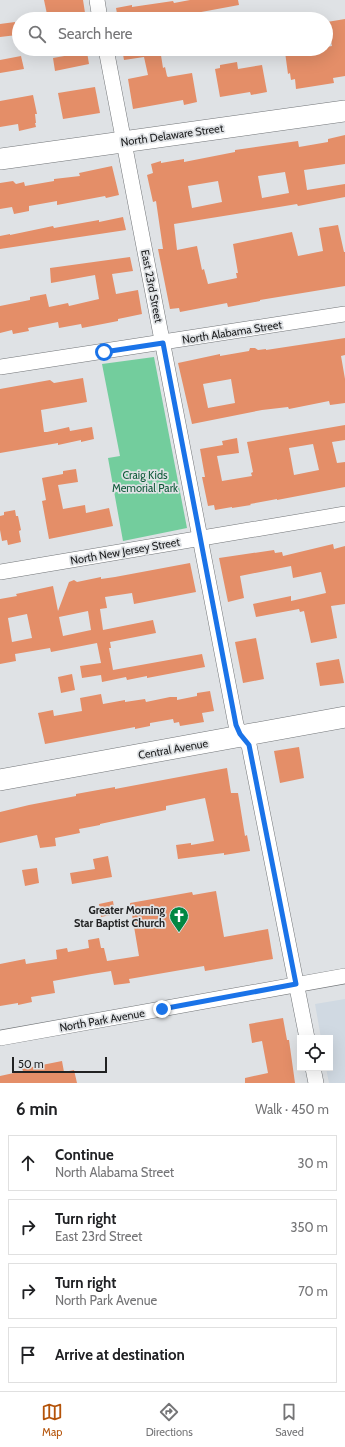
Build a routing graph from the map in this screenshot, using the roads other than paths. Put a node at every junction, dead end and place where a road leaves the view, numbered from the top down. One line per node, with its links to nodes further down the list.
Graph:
1 (97, 0): 2 (street)
2 (99, 12)
3 (107, 56): 5 (street, East 23rd Street)
4 (345, 111): 5 (main road, North Delaware Street)
5 (124, 142): 6 (main road, North Delaware Street); 8 (street, East 23rd Street)
6 (0, 159)
7 (345, 314): 8 (street, North Alabama Street)
8 (163, 343): 9 (street, North Alabama Street); 11 (street, East 23rd Street)
9 (0, 368)
10 (345, 514): 11 (street, North New Jersey Street)
11 (201, 538): 12 (street, North New Jersey Street); 14 (street, East 23rd Street)
12 (0, 572)
13 (345, 717): 14 (main road, Central Avenue)
14 (242, 736): 15 (main road, Central Avenue); 17 (street, East 23rd Street)
15 (0, 780)
16 (345, 976): 17 (street, North Park Avenue)
17 (296, 984): 18 (street, East 23rd Street); 19 (street, North Park Avenue)
18 (306, 1035)
19 (0, 1038)
20 (314, 1071): 21 (street)
21 (316, 1083)

